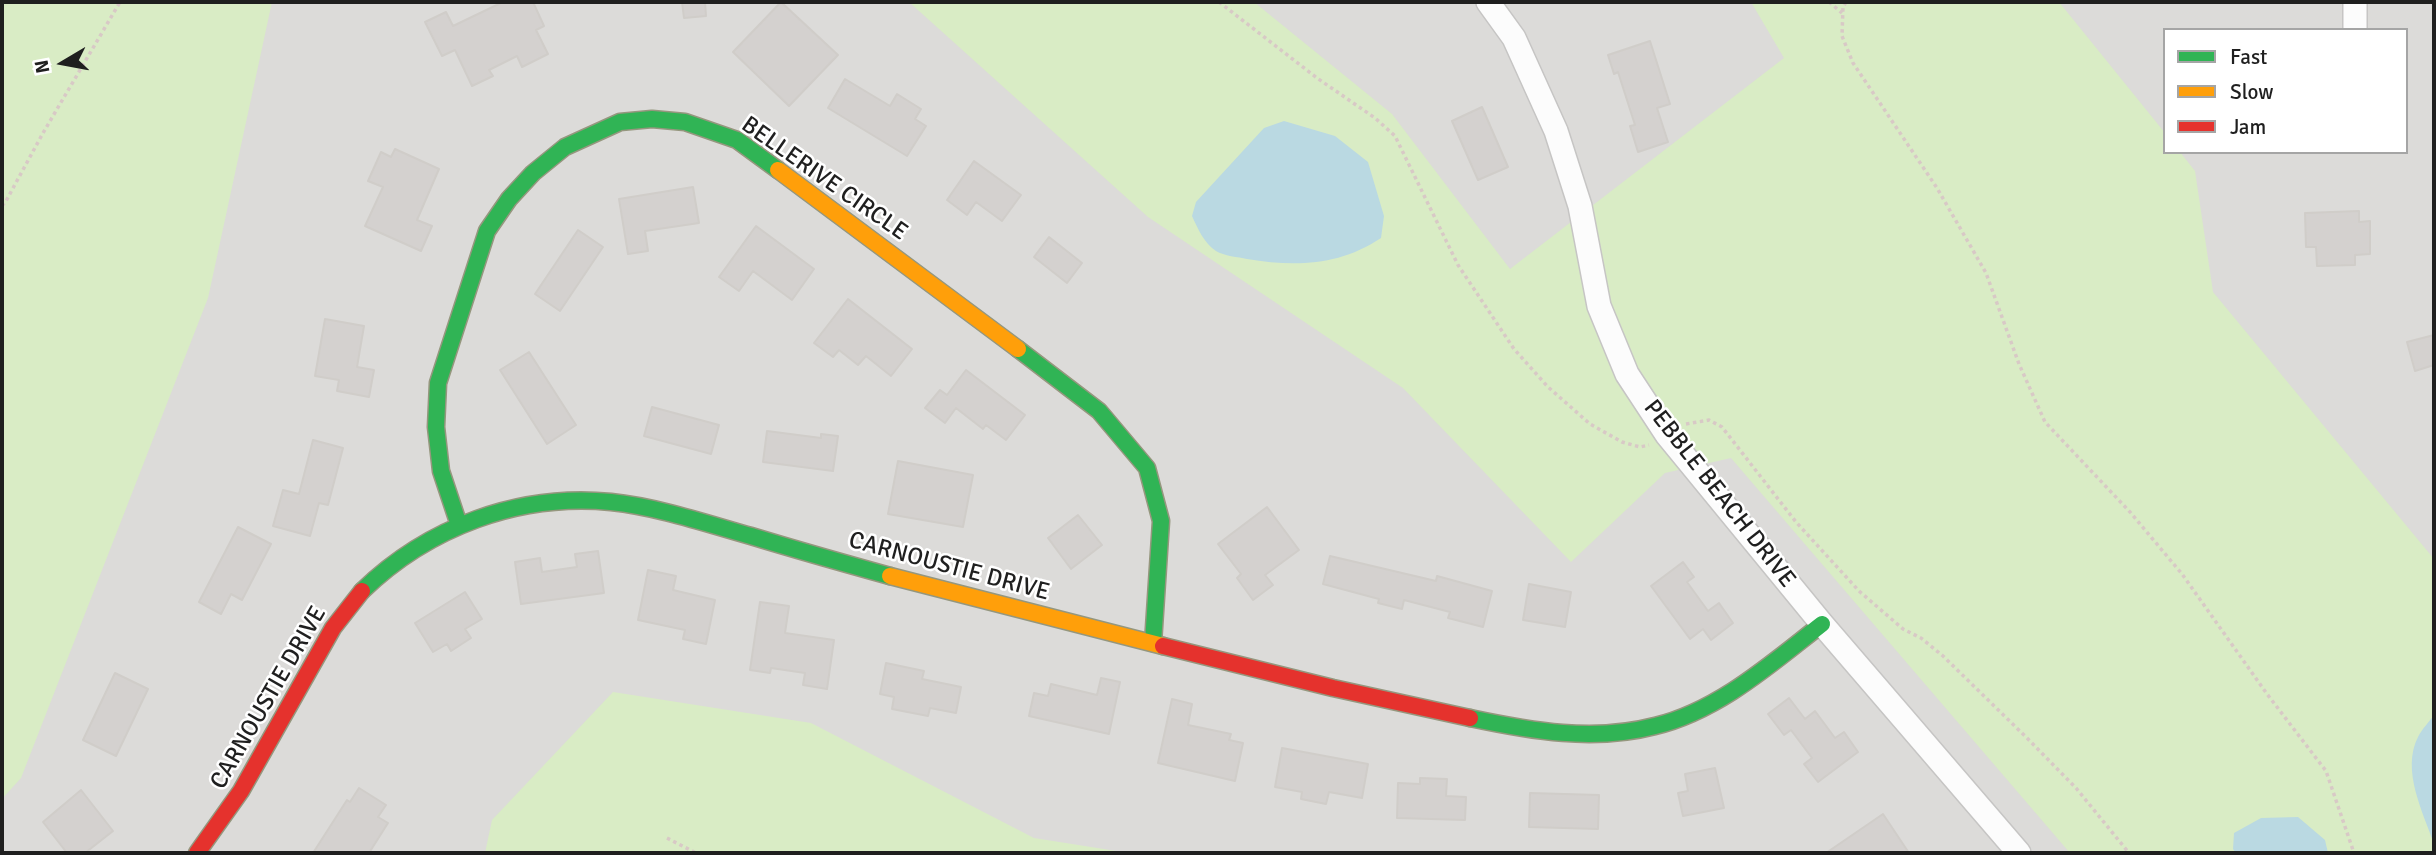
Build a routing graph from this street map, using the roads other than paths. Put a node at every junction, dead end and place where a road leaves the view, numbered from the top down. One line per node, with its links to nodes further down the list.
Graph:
1 (1488, 2): 5 (street, PEBBLE BEACH DRIVE)
2 (2355, 2): 3 (street)
3 (2355, 28)
4 (459, 525): 6 (street, CARNOUSTIE DRIVE); 6 (street, BELLERIVE CIRCLE); 7 (street, CARNOUSTIE DRIVE)
5 (1822, 624): 6 (street, CARNOUSTIE DRIVE); 8 (street, PEBBLE BEACH DRIVE)
6 (1153, 643)
7 (197, 853)
8 (2019, 853)

